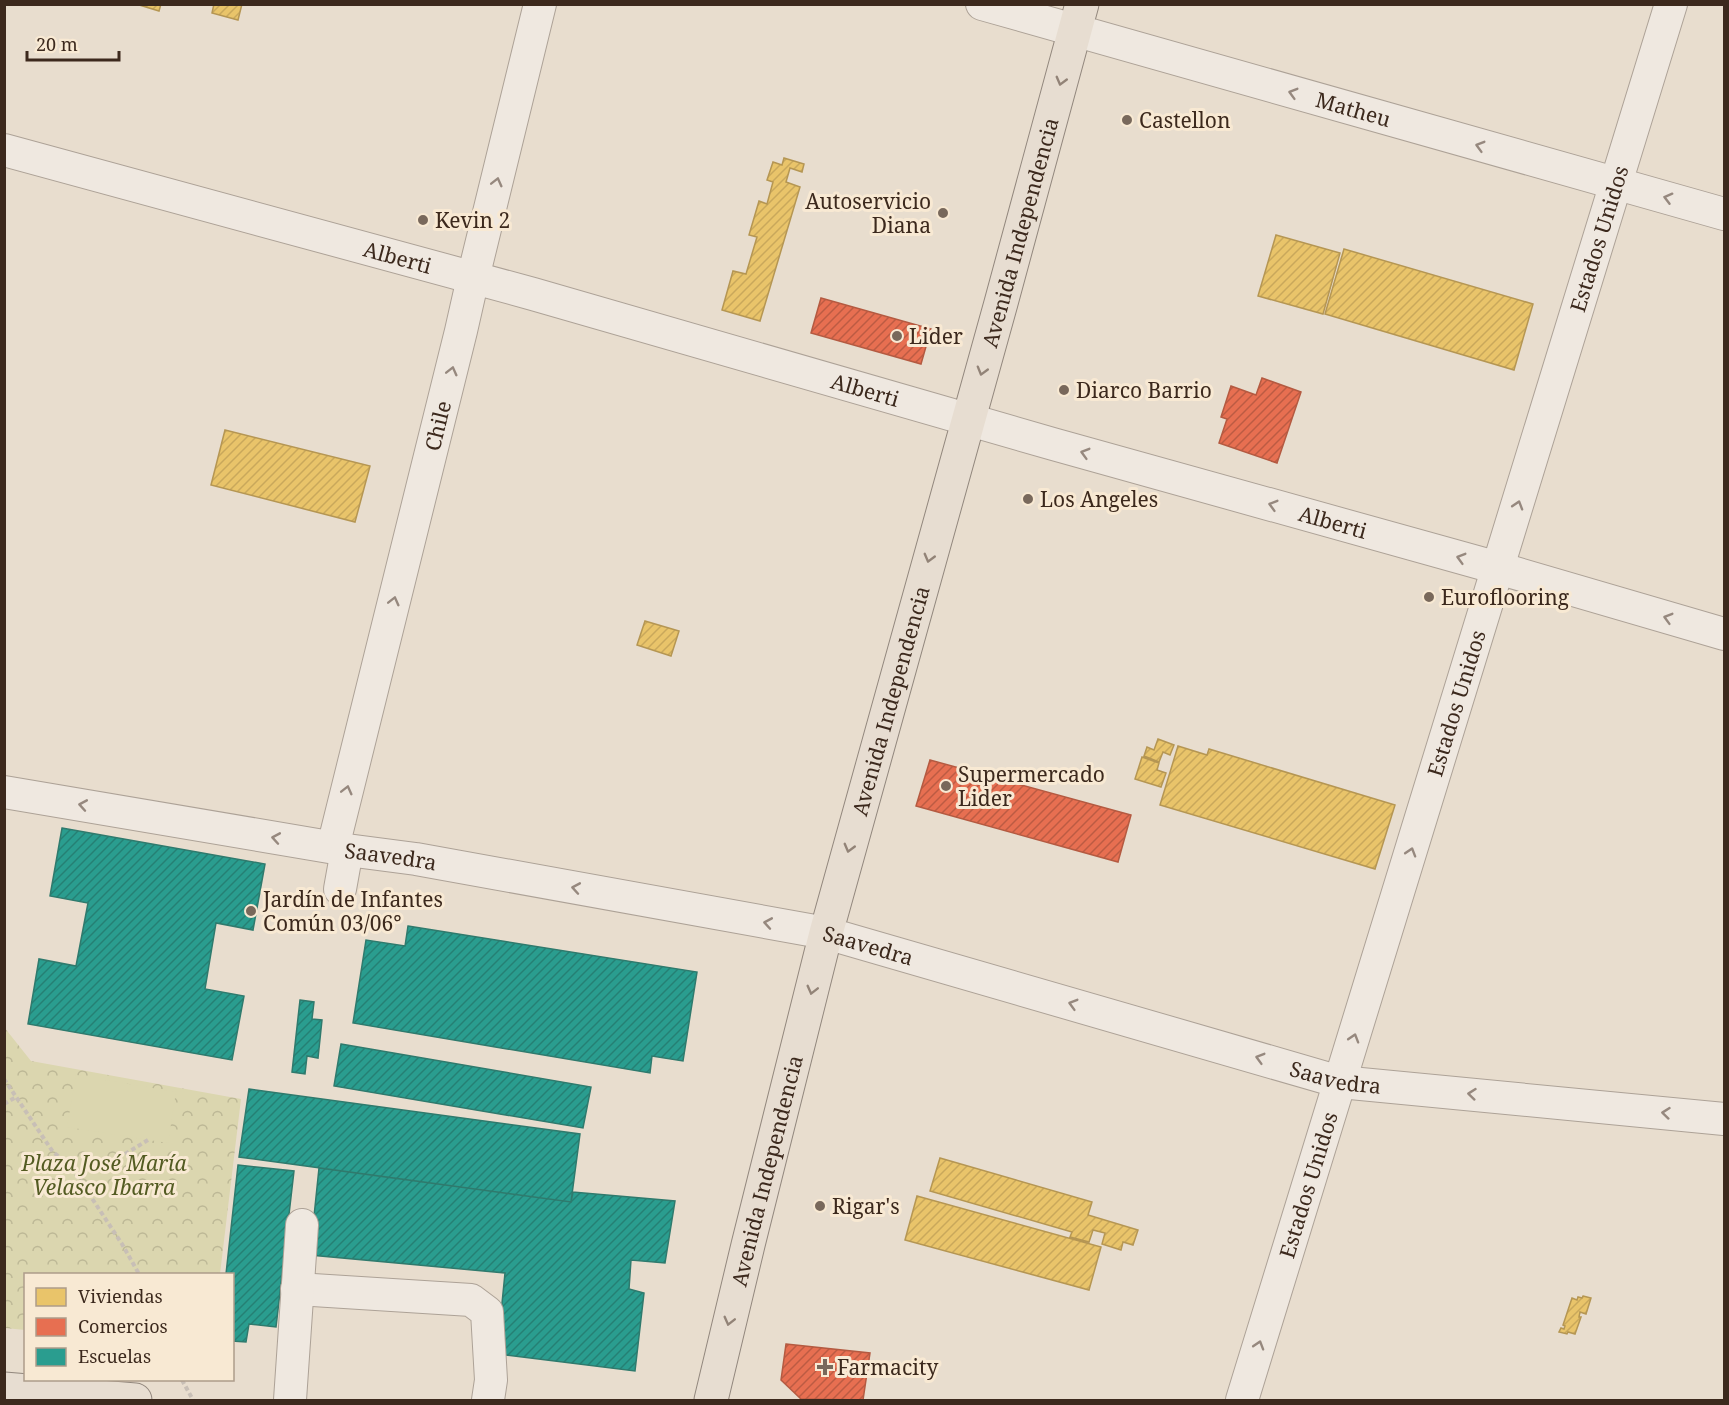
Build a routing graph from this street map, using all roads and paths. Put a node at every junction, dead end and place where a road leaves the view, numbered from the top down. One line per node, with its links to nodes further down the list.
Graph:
1 (540, 4): 8 (street, Chile, one-way to 1)
2 (981, 4): 4 (street, Matheu)
3 (1671, 4): 6 (street, Estados Unidos)
4 (1078, 17): 6 (street, Matheu, one-way to 4); 9 (main road, Avenida Independencia, one-way to 9)
5 (4, 150): 8 (street, Alberti)
6 (1616, 184): 7 (street, Matheu, one-way to 6); 10 (street, Estados Unidos, one-way to 6)
7 (1725, 214)
8 (473, 278): 9 (street, Alberti); 13 (street, Chile, one-way to 8)
9 (968, 419): 10 (street, Alberti, one-way to 9); 15 (main road, Avenida Independencia, one-way to 15)
10 (1498, 568): 11 (street, Alberti, one-way to 10); 17 (street, Estados Unidos, one-way to 10)
11 (1725, 634)
12 (4, 792): 13 (street, Saavedra, one-way to 12)
13 (340, 848): 14 (street, Chile); 15 (street, Saavedra, one-way to 13)
14 (340, 889)
15 (826, 933): 17 (street, Saavedra, one-way to 15); 32 (main road, Avenida Independencia, one-way to 32)
16 (4, 1079): 18 (path)
17 (1340, 1082): 20 (street, Saavedra, one-way to 17); 33 (street, Estados Unidos, one-way to 17)
18 (16, 1096): 19 (path); 24 (path)
19 (4, 1104)
20 (1725, 1119)
21 (148, 1140): 22 (path)
22 (124, 1154)
23 (302, 1225): 25 (street)
24 (138, 1273)
25 (297, 1289): 30 (street); 31 (street)
26 (183, 1381): 29 (path)
27 (4, 1389): 28 (main road)
28 (135, 1401)
29 (193, 1401)
30 (290, 1401)
31 (488, 1401)
32 (711, 1401)
33 (1242, 1401)

